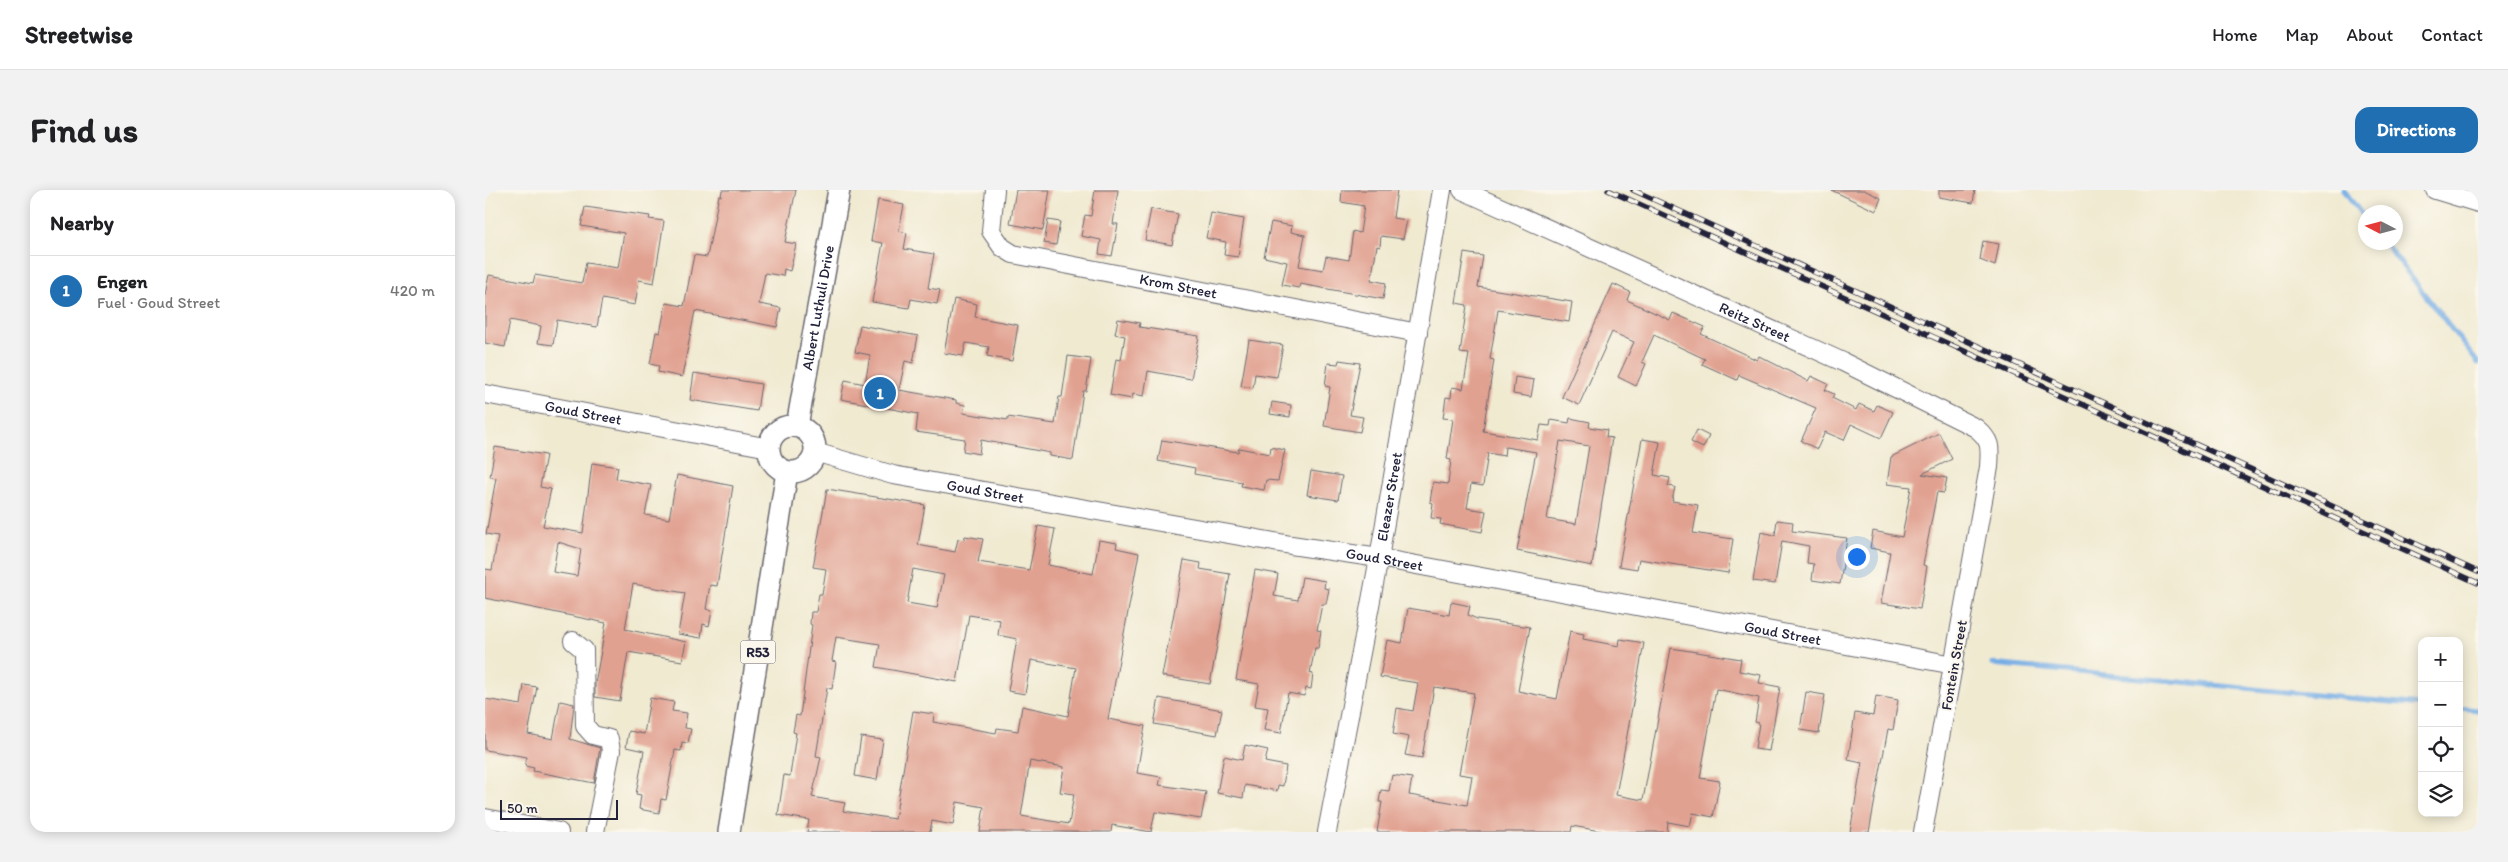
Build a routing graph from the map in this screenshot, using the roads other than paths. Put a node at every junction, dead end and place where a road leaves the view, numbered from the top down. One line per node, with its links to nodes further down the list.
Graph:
1 (839, 190): 9 (main road, Albert Luthuli Drive)
2 (995, 190): 7 (street, Krom Street)
3 (1442, 190): 7 (street, Eleazer Street)
4 (1461, 190): 13 (street, Reitz Street)
5 (2435, 190): 6 (street)
6 (2478, 204)
7 (1418, 333): 14 (street, Eleazer Street)
8 (485, 394): 10 (street, Goud Street)
9 (797, 426): 10 (main road); 11 (main road)
10 (769, 448): 12 (main road)
11 (815, 452): 12 (main road); 14 (street, Goud Street)
12 (787, 472): 20 (main road, R53)
13 (1984, 498): 16 (street, Fontein Street)
14 (1379, 558): 16 (street, Goud Street); 21 (street, Eleazer Street)
15 (573, 642): 19 (street)
16 (1954, 665): 22 (street, Fontein Street)
17 (485, 818): 18 (street)
18 (559, 832)
19 (595, 832)
20 (729, 832)
21 (1327, 832)
22 (1923, 832)

